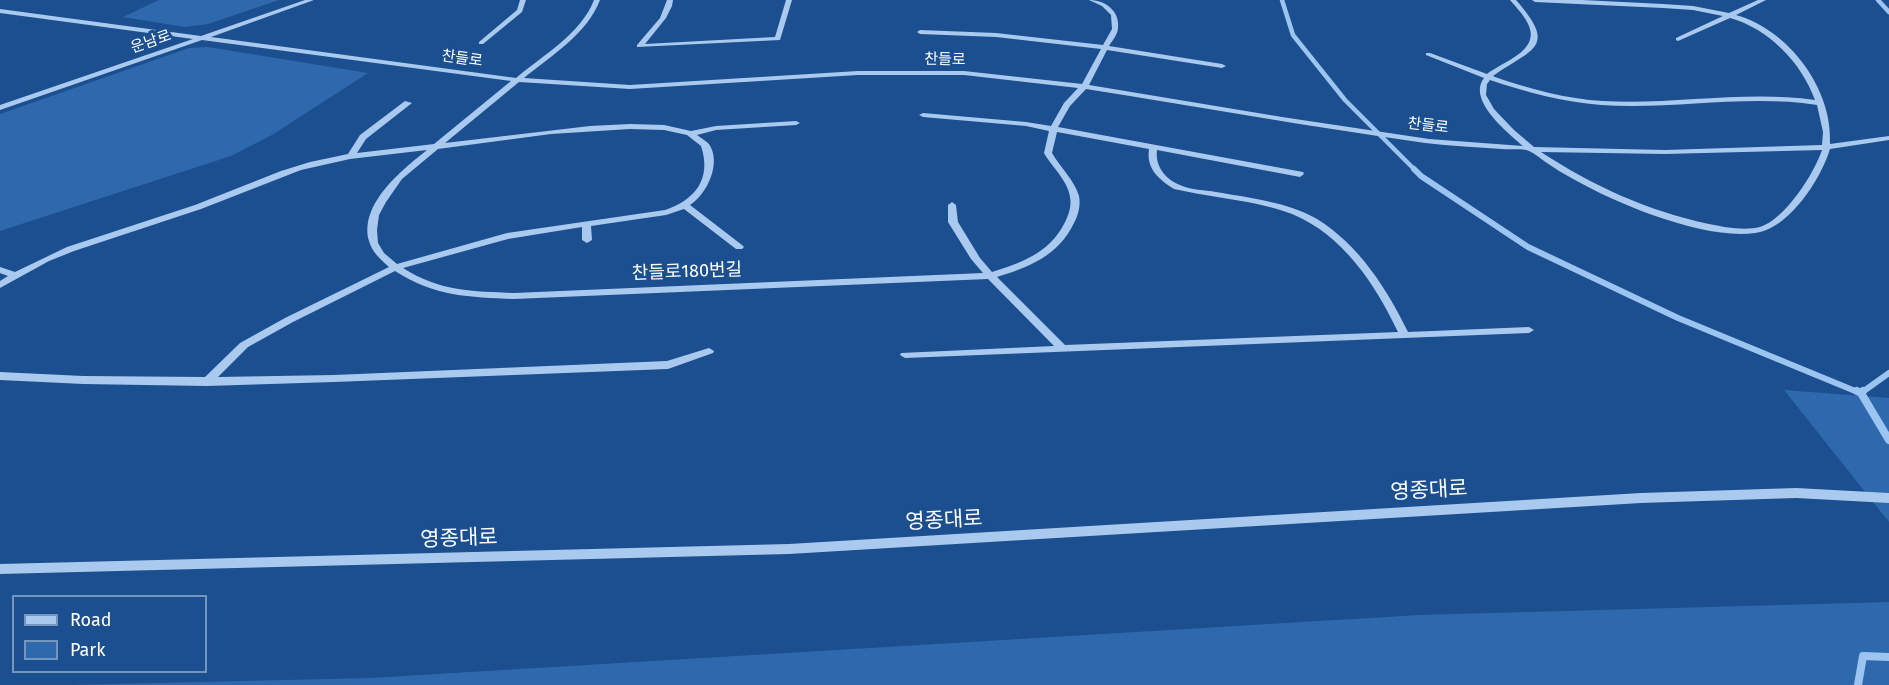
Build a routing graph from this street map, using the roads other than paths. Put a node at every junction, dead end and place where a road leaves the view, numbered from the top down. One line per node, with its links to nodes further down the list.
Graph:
1 (311, 0): 13 (street, 운남로)
2 (523, 0): 16 (street)
3 (597, 0): 24 (street, 찬들로180번길)
4 (670, 0): 17 (street)
5 (789, 0): 14 (street)
6 (1092, 0): 18 (street, 찬들로180번길)
7 (1513, 0): 23 (street)
8 (1534, 0): 11 (street)
9 (1763, 0): 11 (street)
10 (0, 10): 13 (street, 찬들로)
11 (1730, 15): 15 (street); 27 (street)
12 (920, 32): 18 (street)
13 (205, 37): 24 (street, 찬들로); 28 (street, 운남로)
14 (778, 39): 17 (street); 19 (street)
15 (1678, 39)
16 (481, 43)
17 (639, 46): 20 (street)
18 (1103, 46): 22 (street); 25 (street, 찬들로180번길)
19 (777, 48)
20 (632, 51)
21 (1428, 54): 23 (street)
22 (1222, 66)
23 (1487, 77): 27 (street); 37 (street)
24 (518, 80): 25 (street, 찬들로); 34 (street, 찬들로180번길)
25 (1084, 86): 31 (street, 찬들로180번길); 37 (street, 찬들로)
26 (408, 103): 38 (street)
27 (1821, 103): 36 (street)
28 (0, 108)
29 (923, 116): 31 (street)
30 (796, 123): 32 (street)
31 (1054, 129): 35 (street); 48 (street, 찬들로180번길)
32 (689, 134): 34 (street); 41 (street)
33 (1889, 138): 36 (street, 찬들로)
34 (436, 147): 38 (street); 45 (street, 찬들로180번길)
35 (1153, 147): 39 (street); 51 (street)
36 (1827, 147): 37 (street, 찬들로); 37 (street)
37 (1533, 149)
38 (352, 154): 47 (street)
39 (1300, 174)
40 (952, 205): 48 (street)
41 (686, 206): 42 (street); 44 (street)
42 (586, 225): 43 (street); 45 (street)
43 (586, 240)
44 (739, 247)
45 (396, 267): 48 (street, 찬들로180번길); 56 (street)
46 (0, 270): 47 (street)
47 (15, 275): 49 (street)
48 (990, 276): 52 (street)
49 (0, 285)
50 (1529, 330): 51 (street)
51 (1405, 335): 52 (street)
52 (1063, 349): 54 (street)
53 (709, 351): 56 (street)
54 (905, 355)
55 (0, 376): 56 (street)
56 (207, 382)
57 (1889, 498): 58 (street, 영종대로)
58 (0, 569)

